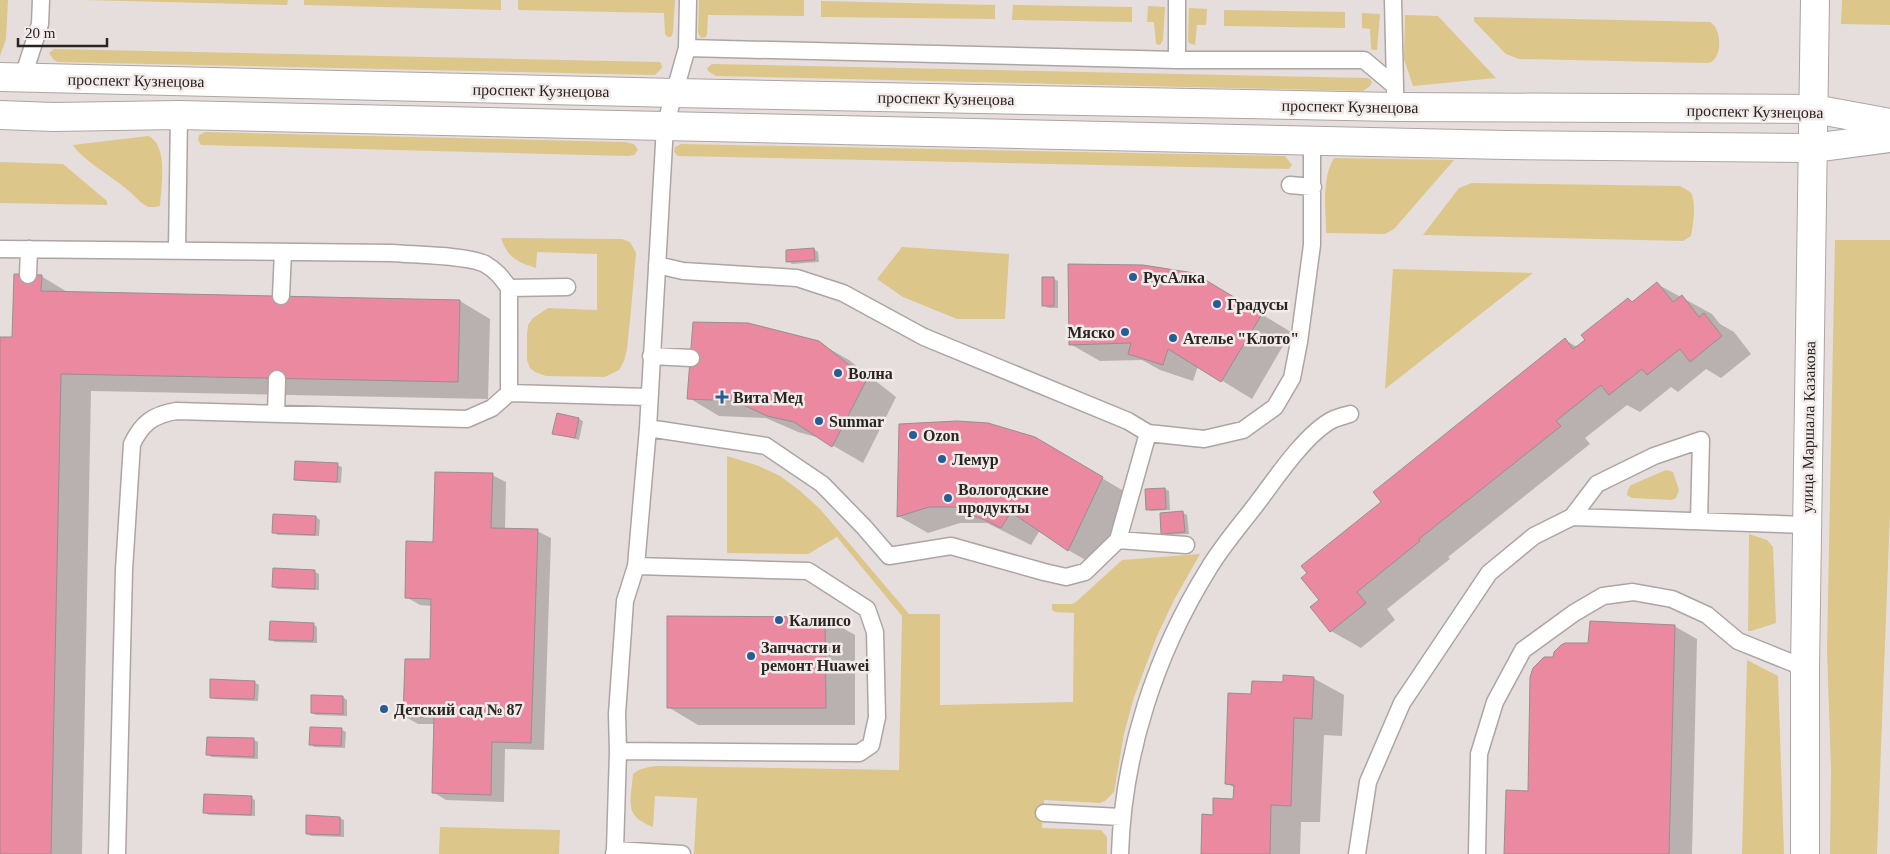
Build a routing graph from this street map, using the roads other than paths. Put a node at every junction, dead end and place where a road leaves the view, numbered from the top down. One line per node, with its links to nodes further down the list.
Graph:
1 (41, 0): 8 (lane)
2 (688, 0): 6 (lane)
3 (1177, 0): 7 (lane)
4 (1393, 0): 10 (lane)
5 (1815, 0): 11 (street, улица Маршала Казакова)
6 (687, 48): 7 (lane); 9 (lane)
7 (1177, 60): 10 (lane)
8 (11, 77): 9 (street, проспект Кузнецова)
9 (675, 93): 10 (street, проспект Кузнецова); 15 (lane)
10 (1395, 97): 11 (street, проспект Кузнецова)
11 (1814, 109): 14 (street, проспект Кузнецова); 18 (street, улица Маршала Казакова)
12 (0, 115): 13 (street, проспект Кузнецова)
13 (179, 115): 15 (street, проспект Кузнецова); 23 (lane)
14 (1890, 123)
15 (664, 126): 17 (street, проспект Кузнецова); 25 (lane)
16 (1890, 138): 18 (street, проспект Кузнецова)
17 (1312, 140): 18 (street, проспект Кузнецова); 20 (lane)
18 (1813, 148): 41 (street, улица Маршала Казакова)
19 (1290, 185): 20 (lane)
20 (1312, 187): 38 (lane)
21 (0, 249): 22 (lane)
22 (28, 250): 23 (lane); 26 (lane)
23 (177, 250): 24 (lane)
24 (283, 252): 28 (lane); 29 (lane)
25 (657, 265): 30 (lane); 38 (lane)
26 (28, 275)
27 (566, 287): 28 (lane)
28 (510, 288): 33 (lane)
29 (281, 296)
30 (651, 356): 31 (lane); 34 (lane)
31 (691, 358)
32 (277, 379): 35 (lane)
33 (509, 393): 34 (lane); 35 (lane)
34 (648, 397): 37 (lane)
35 (276, 414): 50 (lane)
36 (1350, 414): 48 (lane)
37 (648, 428): 42 (lane); 44 (lane)
38 (1148, 433): 42 (lane)
39 (1572, 517): 40 (lane); 40 (lane); 53 (lane)
40 (1699, 521): 41 (lane)
41 (1806, 525): 45 (street, улица Маршала Казакова)
42 (1118, 540): 43 (lane)
43 (1186, 545)
44 (636, 566): 46 (lane); 46 (lane)
45 (1805, 668): 54 (lane); 55 (street, улица Маршала Казакова)
46 (618, 751): 49 (lane)
47 (1044, 813): 48 (lane)
48 (1121, 817): 52 (lane)
49 (614, 852): 51 (lane)
50 (118, 854)
51 (682, 854)
52 (1120, 854)
53 (1356, 854)
54 (1478, 854)
55 (1805, 854)

